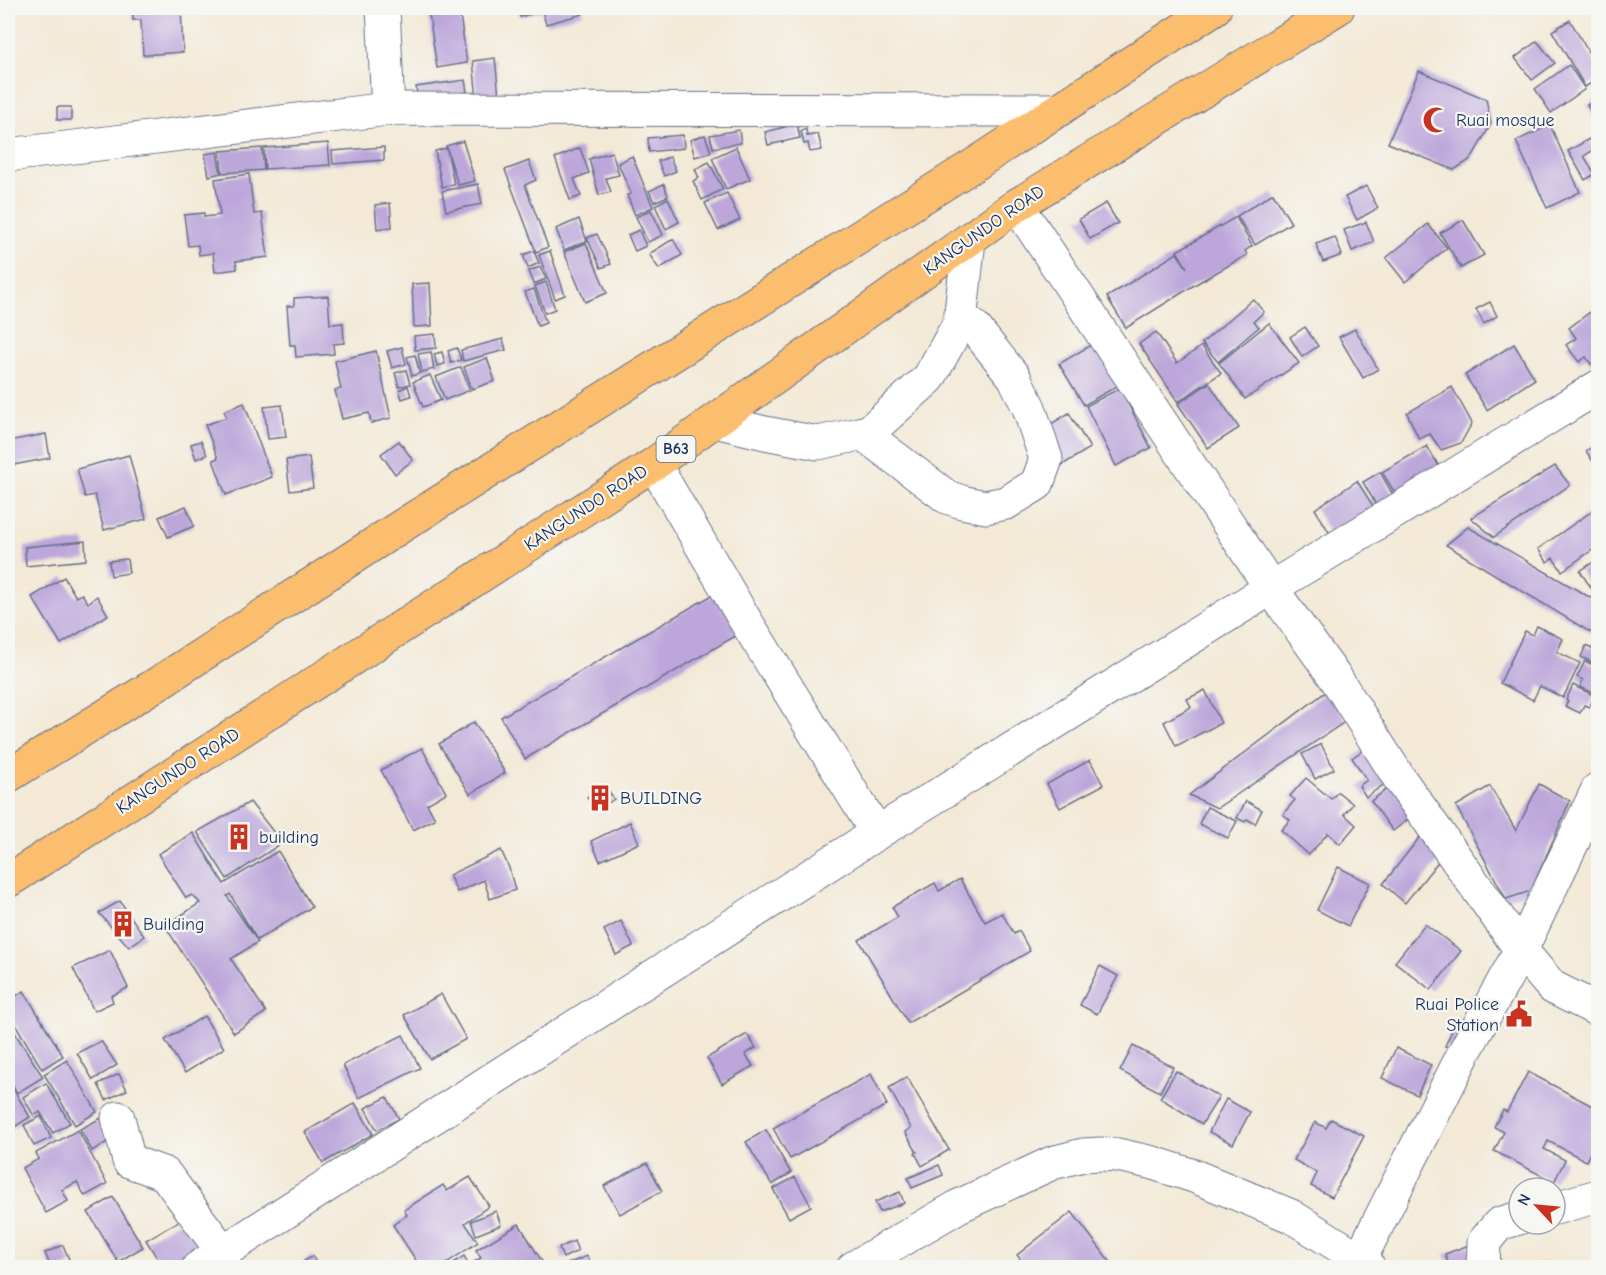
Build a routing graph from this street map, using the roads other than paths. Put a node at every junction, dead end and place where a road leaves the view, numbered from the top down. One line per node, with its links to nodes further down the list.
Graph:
1 (383, 8): 4 (street)
2 (1338, 8): 7 (highway, KANGUNDO ROAD / B63)
3 (1198, 13): 5 (highway)
4 (388, 109): 5 (street); 6 (street)
5 (1059, 110): 15 (highway)
6 (8, 155)
7 (1017, 205): 8 (highway, KANGUNDO ROAD / B63); 14 (street)
8 (969, 240): 9 (street); 11 (highway, KANGUNDO ROAD / B63)
9 (961, 316): 12 (street); 12 (street)
10 (1599, 387): 14 (street)
11 (715, 421): 12 (street); 13 (highway, KANGUNDO ROAD / B63)
12 (862, 433)
13 (654, 464): 17 (street); 18 (highway, KANGUNDO ROAD / B63)
14 (1271, 588): 17 (street); 19 (street)
15 (8, 776)
16 (1599, 789): 19 (street)
17 (877, 833): 25 (street)
18 (8, 881)
19 (1521, 950): 20 (street); 26 (street)
20 (1599, 1010)
21 (118, 1118): 25 (street)
22 (1599, 1196): 23 (street)
23 (1567, 1205)
24 (1507, 1222): 28 (street)
25 (211, 1260)
26 (1364, 1263): 27 (street)
27 (853, 1268)
28 (1483, 1268)

